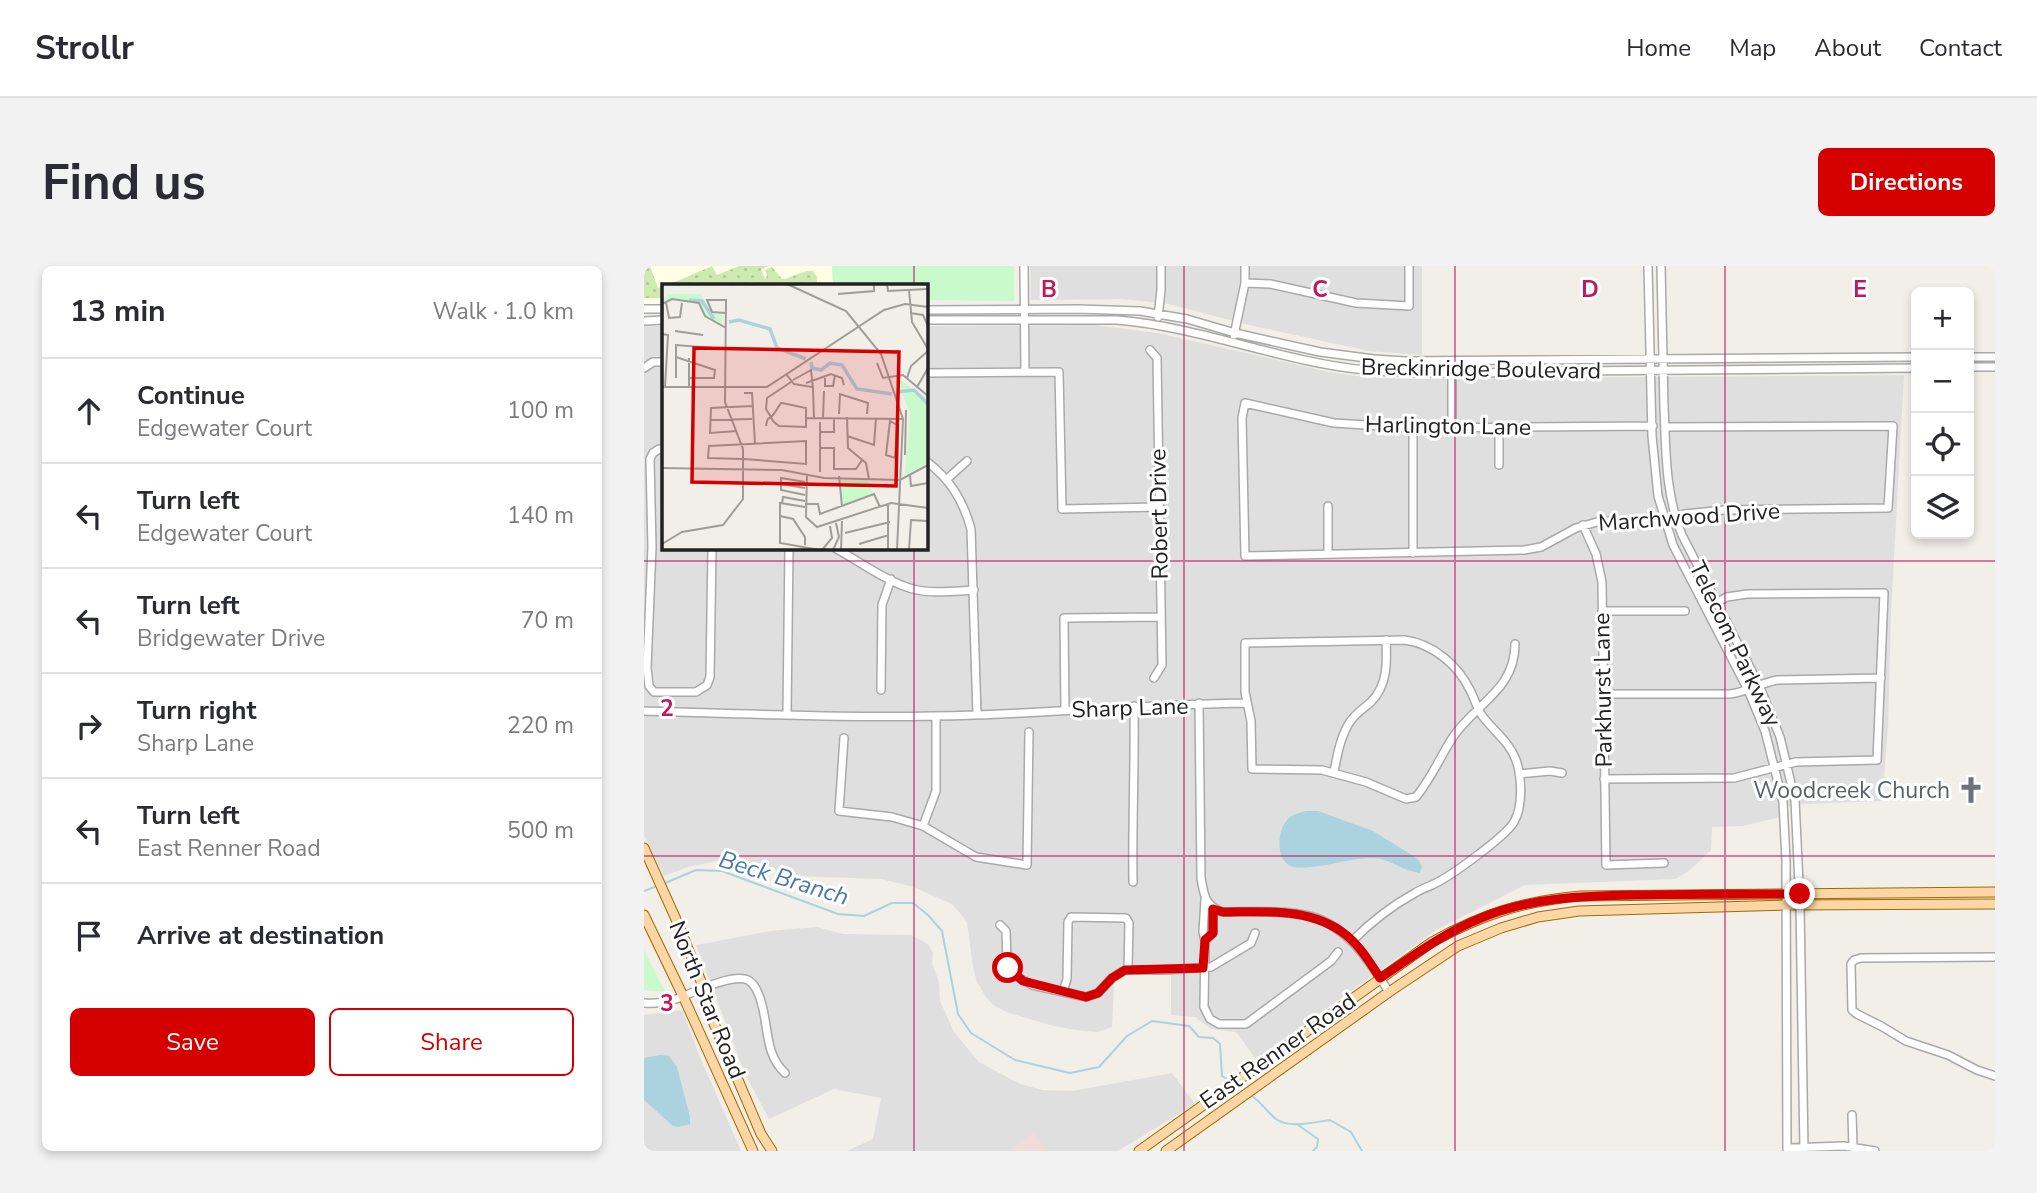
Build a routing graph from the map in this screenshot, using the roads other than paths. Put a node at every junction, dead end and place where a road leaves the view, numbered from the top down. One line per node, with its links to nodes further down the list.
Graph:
1 (1024, 266): 11 (street)
2 (1161, 266): 12 (street)
3 (1245, 266): 7 (street)
4 (1409, 266): 7 (street)
5 (1648, 266): 25 (street, Telecom Parkway)
6 (1661, 266): 26 (street, Telecom Parkway)
7 (1245, 283): 18 (street)
8 (644, 309): 9 (street)
9 (662, 309)
10 (928, 310): 11 (street, Breckinridge Boulevard)
11 (1024, 310): 12 (street, Breckinridge Boulevard); 15 (street)
12 (1158, 314): 17 (street); 18 (street, Breckinridge Boulevard)
13 (662, 320): 16 (street)
14 (928, 320): 15 (street, Breckinridge Boulevard)
15 (1024, 320): 17 (street, Breckinridge Boulevard); 36 (street)
16 (644, 321)
17 (1157, 324): 19 (street, Breckinridge Boulevard)
18 (1235, 333): 19 (street); 27 (street, Breckinridge Boulevard)
19 (1233, 342): 37 (street, Breckinridge Boulevard)
20 (1150, 351): 50 (street, Robert Drive)
21 (1995, 356): 23 (street)
22 (1911, 357): 24 (street, Breckinridge Boulevard)
23 (1974, 357)
24 (1811, 358): 26 (street, Breckinridge Boulevard); 33 (street)
25 (1650, 359): 26 (street, Breckinridge Boulevard); 27 (street, Breckinridge Boulevard); 34 (street, Telecom Parkway)
26 (1663, 359): 35 (street, Telecom Parkway)
27 (1452, 361): 37 (street)
28 (662, 362): 31 (street)
29 (1974, 367): 30 (street)
30 (1995, 367)
31 (644, 368)
32 (1911, 368): 33 (street, Breckinridge Boulevard)
33 (1811, 369): 35 (street, Breckinridge Boulevard)
34 (1650, 371): 35 (street, Breckinridge Boulevard); 37 (street, Breckinridge Boulevard); 39 (street, Telecom Parkway)
35 (1663, 371): 41 (street, Telecom Parkway)
36 (1025, 372): 38 (street); 50 (street)
37 (1452, 372): 43 (street)
38 (928, 373)
39 (1653, 426): 40 (street, Harlington Lane); 52 (street, Telecom Parkway)
40 (1499, 427): 43 (street, Harlington Lane); 47 (street)
41 (1665, 427): 51 (street, Telecom Parkway); 51 (street, Marchwood Drive)
42 (1413, 428): 43 (street, Harlington Lane); 59 (street); 61 (street, Harlington Lane)
43 (1452, 428)
44 (661, 450): 54 (street)
45 (967, 461): 48 (street)
46 (928, 463): 48 (street)
47 (1499, 465)
48 (947, 479): 63 (street)
49 (1328, 506): 60 (street)
50 (1159, 507): 68 (street, Robert Drive)
51 (1675, 516): 52 (street, Marchwood Drive); 64 (street, Telecom Parkway)
52 (1664, 520): 53 (street, Marchwood Drive); 65 (street, Telecom Parkway)
53 (1583, 525): 59 (street, Marchwood Drive); 66 (street, Parkhurst Lane)
54 (648, 534): 55 (street)
55 (648, 547): 56 (street)
56 (712, 550)
57 (789, 550): 83 (street)
58 (839, 550): 62 (street)
59 (1413, 553): 60 (street, Marchwood Drive)
60 (1328, 554): 61 (street, Marchwood Drive)
61 (1245, 556)
62 (891, 579): 63 (street); 74 (street)
63 (974, 590): 84 (street)
64 (1717, 603): 65 (street); 72 (street); 73 (street, Telecom Parkway)
65 (1706, 608): 75 (street, Telecom Parkway)
66 (1602, 611): 67 (street); 76 (street, Parkhurst Lane)
67 (1685, 611)
68 (1161, 617): 71 (street, Robert Drive); 81 (street)
69 (1387, 640): 78 (street); 80 (street); 90 (street)
70 (1515, 644): 80 (street)
71 (1154, 678)
72 (1881, 678): 73 (street); 88 (street)
73 (1759, 685): 75 (street); 88 (street, Telecom Parkway)
74 (881, 690)
75 (1748, 690): 76 (street); 89 (street, Telecom Parkway)
76 (1603, 694): 93 (street, Parkhurst Lane)
77 (1199, 703): 78 (street); 79 (street, Sharp Lane); 101 (street, Sharp Lane)
78 (1246, 703): 90 (street)
79 (1134, 706): 81 (street, Sharp Lane); 97 (street)
80 (1478, 709): 90 (street); 92 (street)
81 (1065, 710): 84 (street, Sharp Lane)
82 (644, 711): 83 (street, Sharp Lane)
83 (787, 714): 85 (street, Sharp Lane)
84 (976, 715): 85 (street, Sharp Lane)
85 (936, 716): 94 (street)
86 (1029, 732): 94 (street)
87 (844, 738): 94 (street)
88 (1787, 764): 89 (street); 100 (street, Telecom Parkway)
89 (1775, 767): 93 (street); 99 (street, Telecom Parkway)
90 (1334, 772)
91 (1562, 773): 92 (street)
92 (1519, 774): 110 (street)
93 (1604, 779): 96 (street, Parkhurst Lane)
94 (923, 826)
95 (644, 848): 116 (main road, North Star Road)
96 (1664, 863)
97 (1133, 882)
98 (1995, 892): 100 (main road, East Renner Road)
99 (1785, 894): 100 (main road, East Renner Road); 103 (street, Telecom Parkway); 115 (main road, East Renner Road)
100 (1800, 894): 104 (street, Telecom Parkway)
101 (1205, 900): 105 (street); 109 (street, Sharp Lane)
102 (1995, 904): 104 (main road, East Renner Road)
103 (1785, 905): 104 (main road, East Renner Road); 118 (main road, East Renner Road); 127 (street, Telecom Parkway)
104 (1800, 905): 128 (street, Telecom Parkway)
105 (1213, 909): 109 (street); 110 (street)
106 (644, 915): 119 (main road, North Star Road)
107 (1000, 925): 117 (street)
108 (1255, 933): 113 (street)
109 (1205, 940): 113 (street)
110 (1352, 941): 115 (street)
111 (1338, 952): 113 (street)
112 (1995, 957): 122 (street)
113 (1203, 968): 114 (street)
114 (1128, 970): 117 (street); 117 (street)
115 (1380, 978): 118 (street); 123 (main road, East Renner Road)
116 (703, 989): 119 (street); 121 (street); 130 (main road, North Star Road)
117 (1063, 992)
118 (1389, 992): 125 (main road, East Renner Road)
119 (683, 996): 120 (street); 129 (main road, North Star Road)
120 (644, 1003)
121 (785, 1073)
122 (1995, 1076)
123 (1194, 1111): 125 (main road); 131 (main road, East Renner Road)
124 (1852, 1115): 126 (street)
125 (1202, 1124): 132 (main road, East Renner Road)
126 (1853, 1146): 128 (street); 133 (street)
127 (1787, 1149): 128 (street)
128 (1804, 1149)
129 (753, 1151)
130 (772, 1151)
131 (1139, 1151)
132 (1166, 1151)
133 (1875, 1151)

